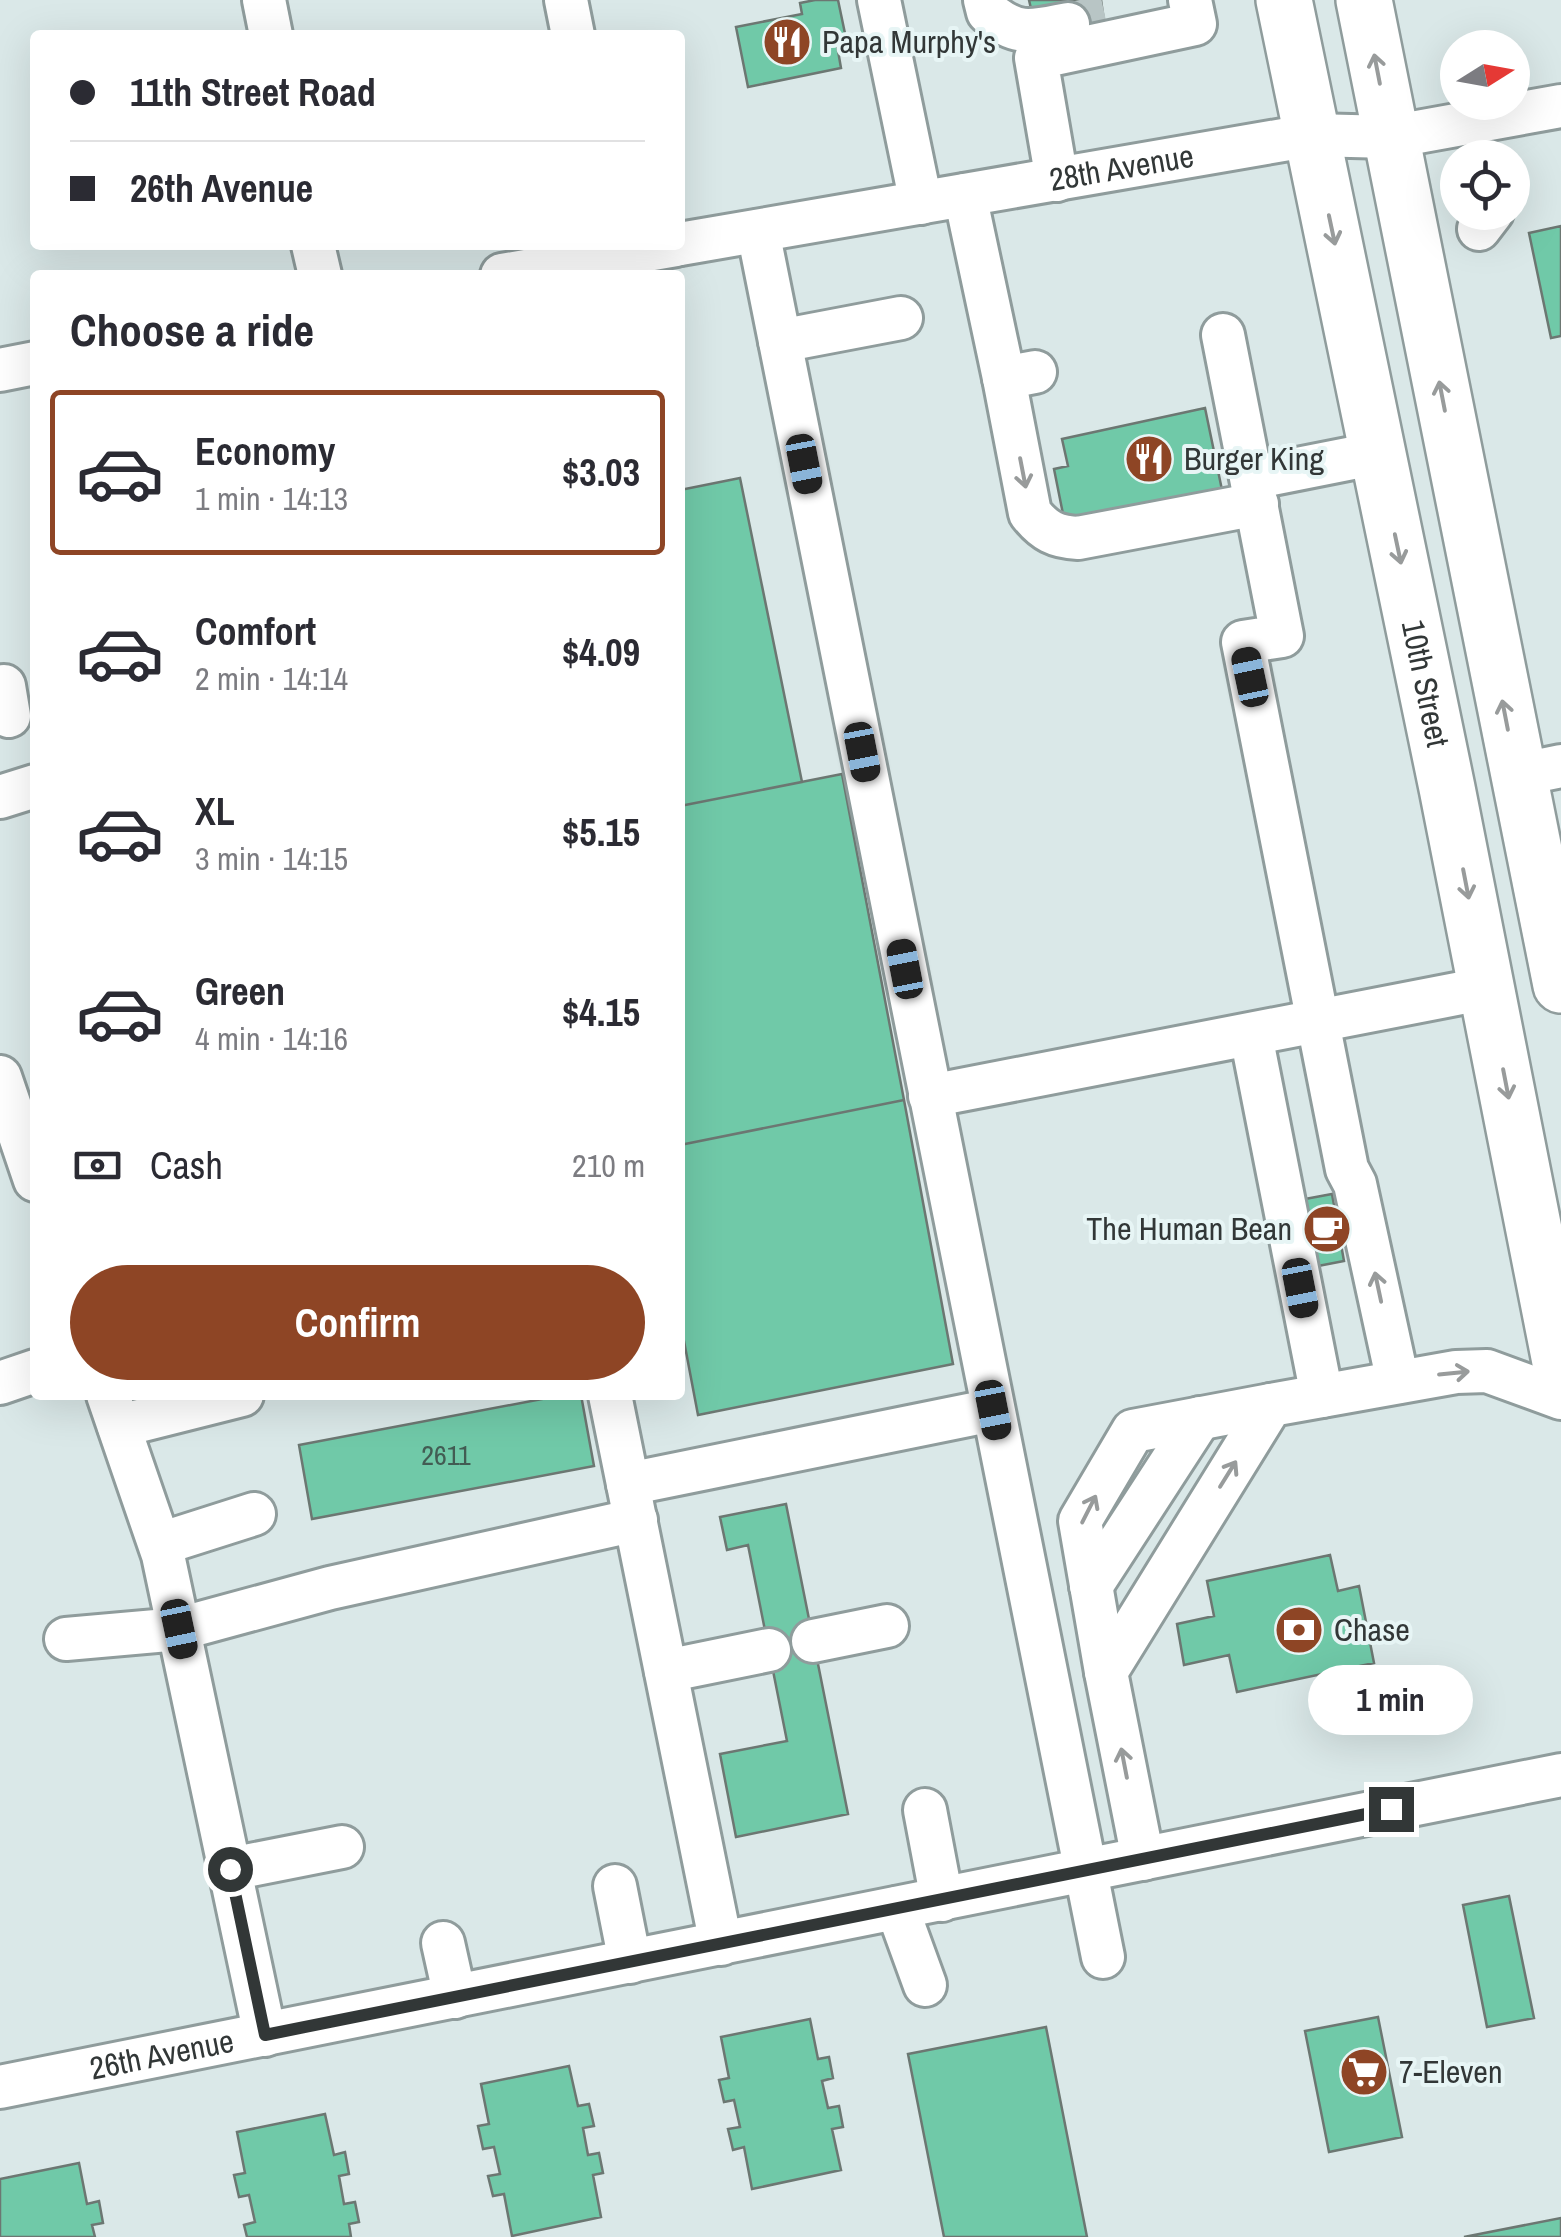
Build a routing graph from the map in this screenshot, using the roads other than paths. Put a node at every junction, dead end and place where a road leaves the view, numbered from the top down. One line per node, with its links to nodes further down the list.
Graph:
1 (264, 0): 9 (street)
2 (566, 0): 10 (street)
3 (879, 0): 16 (street)
4 (985, 0): 5 (street)
5 (1182, 0)
6 (1190, 0): 14 (street)
7 (1284, 0): 12 (main road, 10th Street)
8 (1364, 0): 13 (main road, one-way to 8)
9 (270, 30)
10 (573, 30)
11 (1561, 106): 13 (street, 28th Avenue)
12 (1312, 135): 13 (street, 28th Avenue); 14 (street, 28th Avenue); 26 (main road, 10th Street, one-way to 26)
13 (1390, 138): 28 (main road, one-way to 13)
14 (1057, 180): 15 (street, 28th Avenue)
15 (965, 195): 16 (street, 28th Avenue); 27 (street, one-way to 27)
16 (922, 203): 17 (street, 28th Avenue)
17 (758, 231): 18 (street, 28th Avenue); 23 (street)
18 (685, 244)
19 (616, 250): 20 (street, 28th Avenue)
20 (525, 270)
21 (901, 318): 23 (street)
22 (1222, 335): 27 (street)
23 (780, 340): 36 (street)
24 (30, 364): 25 (street)
25 (0, 370)
26 (1378, 453): 27 (street); 32 (main road, 10th Street, one-way to 32)
27 (1254, 491): 33 (street)
28 (1539, 770): 31 (main road)
29 (30, 787): 30 (street)
30 (0, 796)
31 (1561, 984)
32 (1487, 988): 33 (street); 38 (main road, 10th Street, one-way to 38)
33 (1319, 1022): 34 (street); 41 (street, one-way to 33)
34 (1251, 1035): 36 (street); 42 (street)
35 (0, 1077): 37 (street)
36 (930, 1096): 48 (street)
37 (30, 1165)
38 (1561, 1366)
39 (30, 1373): 40 (street)
40 (0, 1382)
41 (1398, 1382): 42 (street); 43 (street, one-way to 43)
42 (1322, 1396): 46 (street)
43 (1561, 1398)
44 (199, 1400): 47 (street)
45 (611, 1400): 49 (street)
46 (1270, 1405): 58 (street, one-way to 46); 58 (street, one-way to 46)
47 (114, 1410): 51 (street)
48 (993, 1410): 49 (street); 64 (street)
49 (632, 1502): 53 (street); 57 (street)
50 (254, 1514): 51 (street)
51 (160, 1544): 53 (street)
52 (888, 1626): 55 (street)
53 (179, 1629): 54 (street); 63 (street)
54 (66, 1639)
55 (813, 1641)
56 (769, 1650): 57 (street)
57 (666, 1671): 69 (street)
58 (1106, 1672): 62 (street, one-way to 58)
59 (1561, 1776): 62 (street, 26th Avenue)
60 (924, 1810): 66 (street)
61 (342, 1847): 63 (street)
62 (1142, 1859): 64 (street, 26th Avenue)
63 (230, 1869): 74 (street)
64 (1085, 1871): 66 (street, 26th Avenue); 70 (street)
65 (615, 1886): 71 (street)
66 (942, 1900): 67 (street, 26th Avenue)
67 (897, 1908): 69 (street, 26th Avenue); 72 (street)
68 (444, 1943): 73 (street)
69 (721, 1944): 71 (street, 26th Avenue)
70 (1103, 1957)
71 (630, 1962): 73 (street, 26th Avenue)
72 (925, 1985)
73 (455, 1997): 74 (street, 26th Avenue)
74 (265, 2035): 75 (street, 26th Avenue)
75 (0, 2087)

